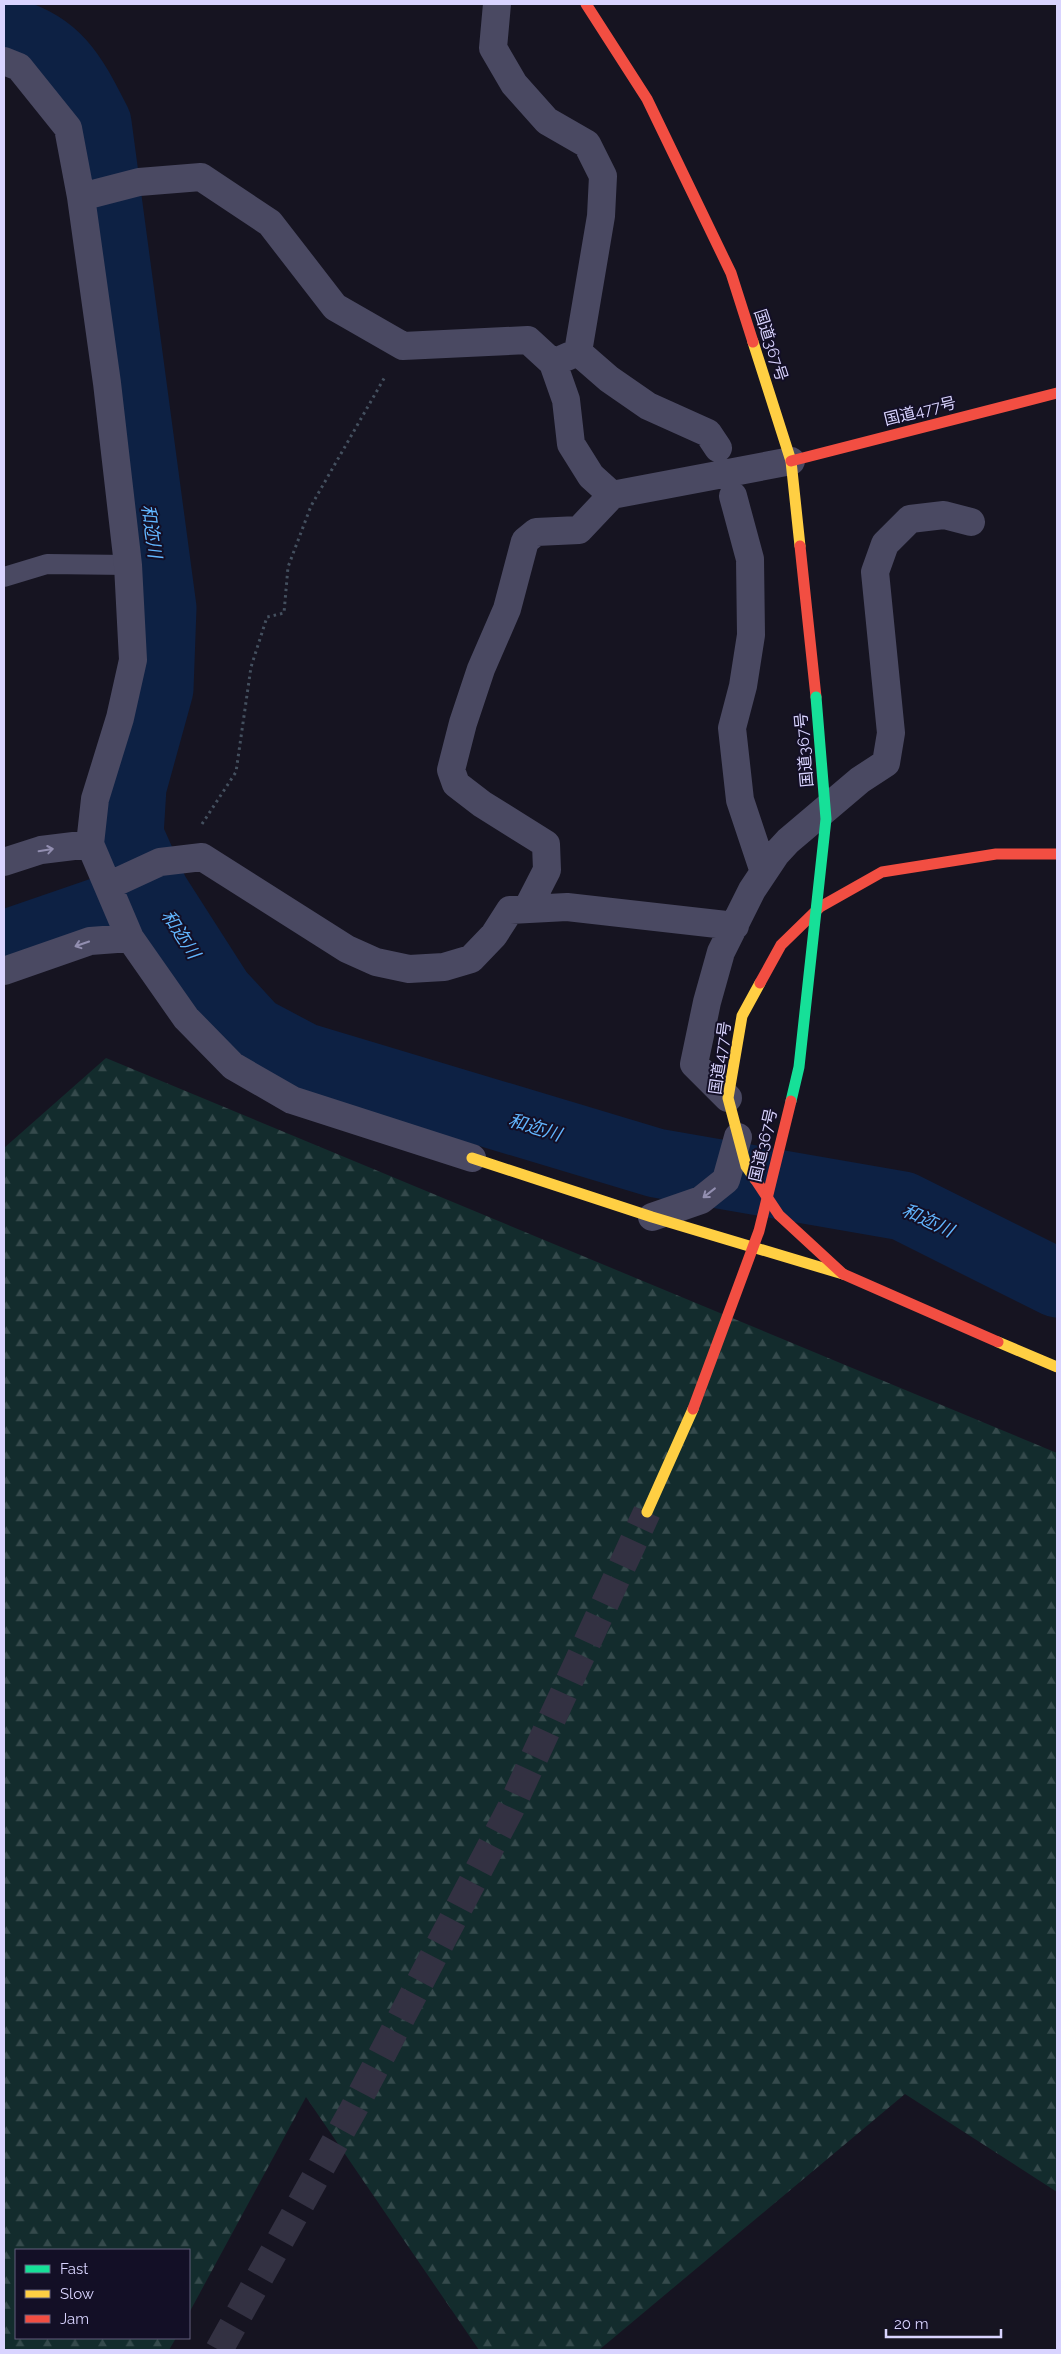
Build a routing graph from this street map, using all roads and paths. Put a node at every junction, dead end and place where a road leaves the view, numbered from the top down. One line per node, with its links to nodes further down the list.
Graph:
1 (496, 4): 6 (street)
2 (586, 4): 9 (main road, 国道367号)
3 (4, 60): 4 (street)
4 (81, 197): 5 (street); 13 (street)
5 (403, 346): 6 (street); 17 (path)
6 (566, 357): 8 (street); 10 (street)
7 (1057, 393): 9 (main road, 国道477号)
8 (718, 448)
9 (791, 461): 10 (street); 31 (main road, 国道367号, bridge)
10 (612, 495): 21 (street)
11 (733, 496): 19 (street)
12 (970, 522): 19 (street)
13 (128, 565): 14 (lane); 15 (street)
14 (4, 576)
15 (90, 844): 18 (street, one-way to 15); 20 (street)
16 (1057, 854): 25 (main road, 国道477号)
17 (188, 859): 20 (street); 21 (street)
18 (4, 862)
19 (764, 872): 22 (street)
20 (108, 886): 23 (street)
21 (527, 909): 22 (street)
22 (735, 926): 25 (street)
23 (130, 938): 24 (street, one-way to 24); 27 (street)
24 (4, 971)
25 (728, 1098): 26 (main road, 国道477号)
26 (738, 1137): 28 (street, one-way to 28); 29 (main road, 国道477号)
27 (472, 1158): 28 (main road)
28 (652, 1217): 29 (main road)
29 (843, 1274): 30 (main road, 国道477号)
30 (1057, 1367)
31 (647, 1512)

